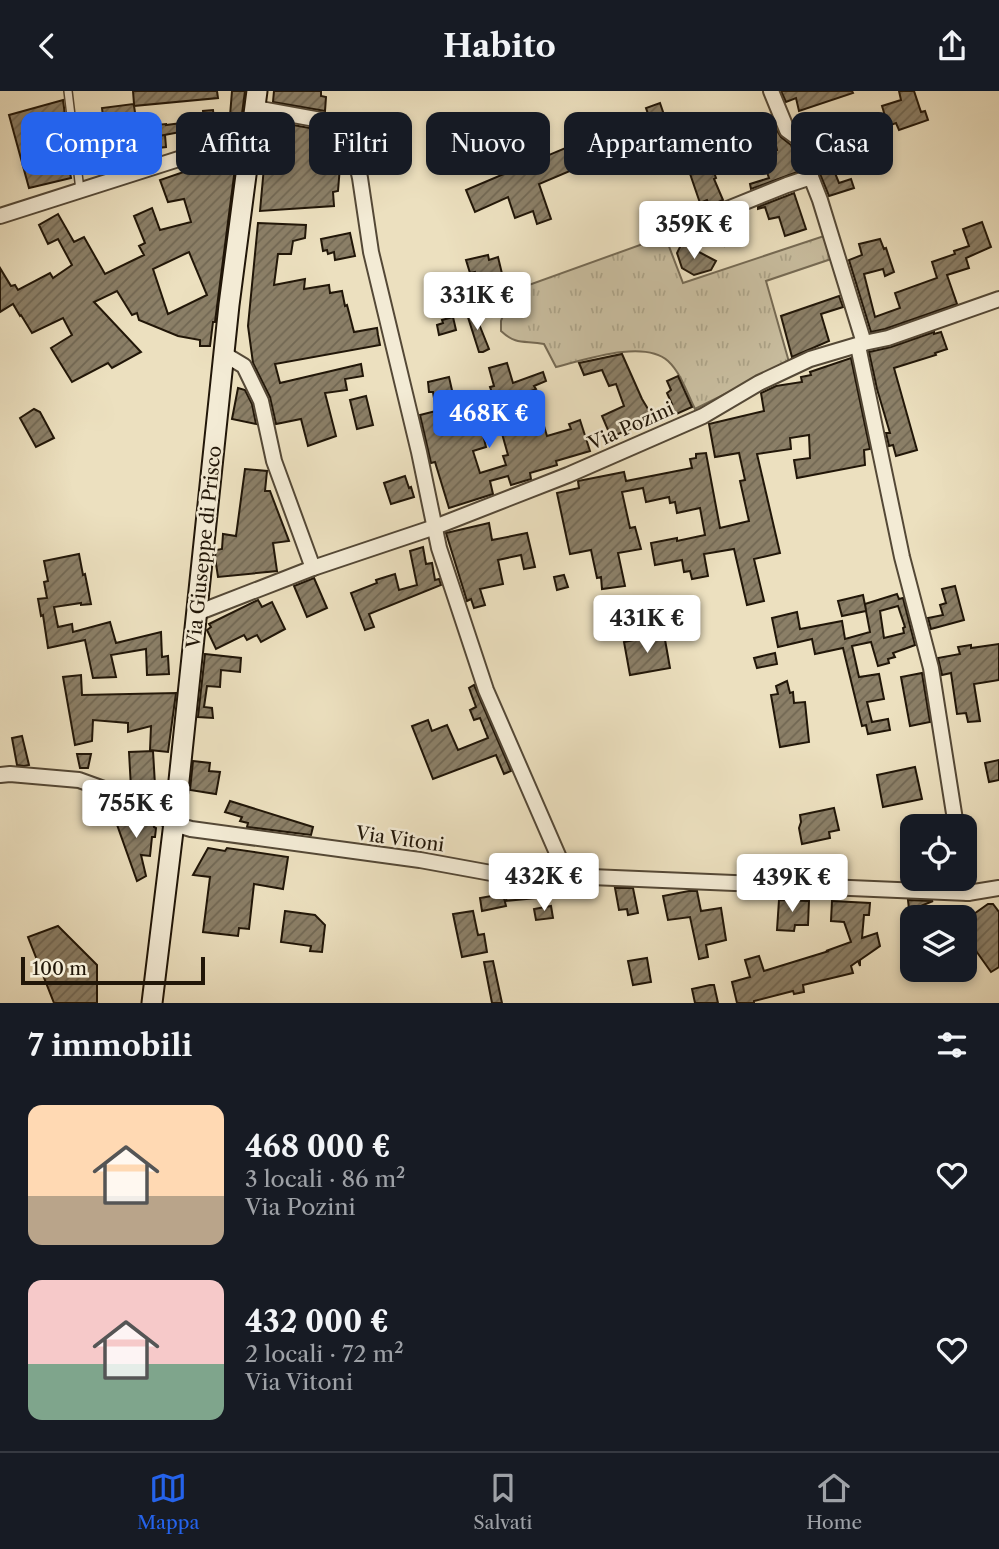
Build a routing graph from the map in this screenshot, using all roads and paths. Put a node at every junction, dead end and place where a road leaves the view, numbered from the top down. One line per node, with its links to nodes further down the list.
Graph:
1 (68, 91): 7 (lane)
2 (771, 91): 6 (street)
3 (256, 99): 13 (street)
4 (176, 160): 7 (street)
5 (247, 175): 12 (main road, Via Giuseppe di Prisco)
6 (811, 177): 8 (street); 11 (street)
7 (80, 190): 9 (street)
8 (720, 212)
9 (0, 216)
10 (999, 299): 11 (street, Via Pozini)
11 (861, 344): 13 (street, Via Pozini); 17 (street)
12 (224, 354): 14 (street); 15 (main road, Via Giuseppe di Prisco)
13 (435, 527): 14 (street, Via Pozini); 19 (street)
14 (313, 568): 15 (street, Via Pozini)
15 (197, 613): 18 (main road, Via Giuseppe di Prisco)
16 (0, 775): 18 (street)
17 (954, 814)
18 (174, 824): 19 (street, Via Vitoni); 22 (main road, Via Giuseppe di Prisco)
19 (567, 876): 21 (street, Via Vitoni)
20 (999, 888): 21 (street, Via Vitoni)
21 (968, 893)
22 (152, 1003)

